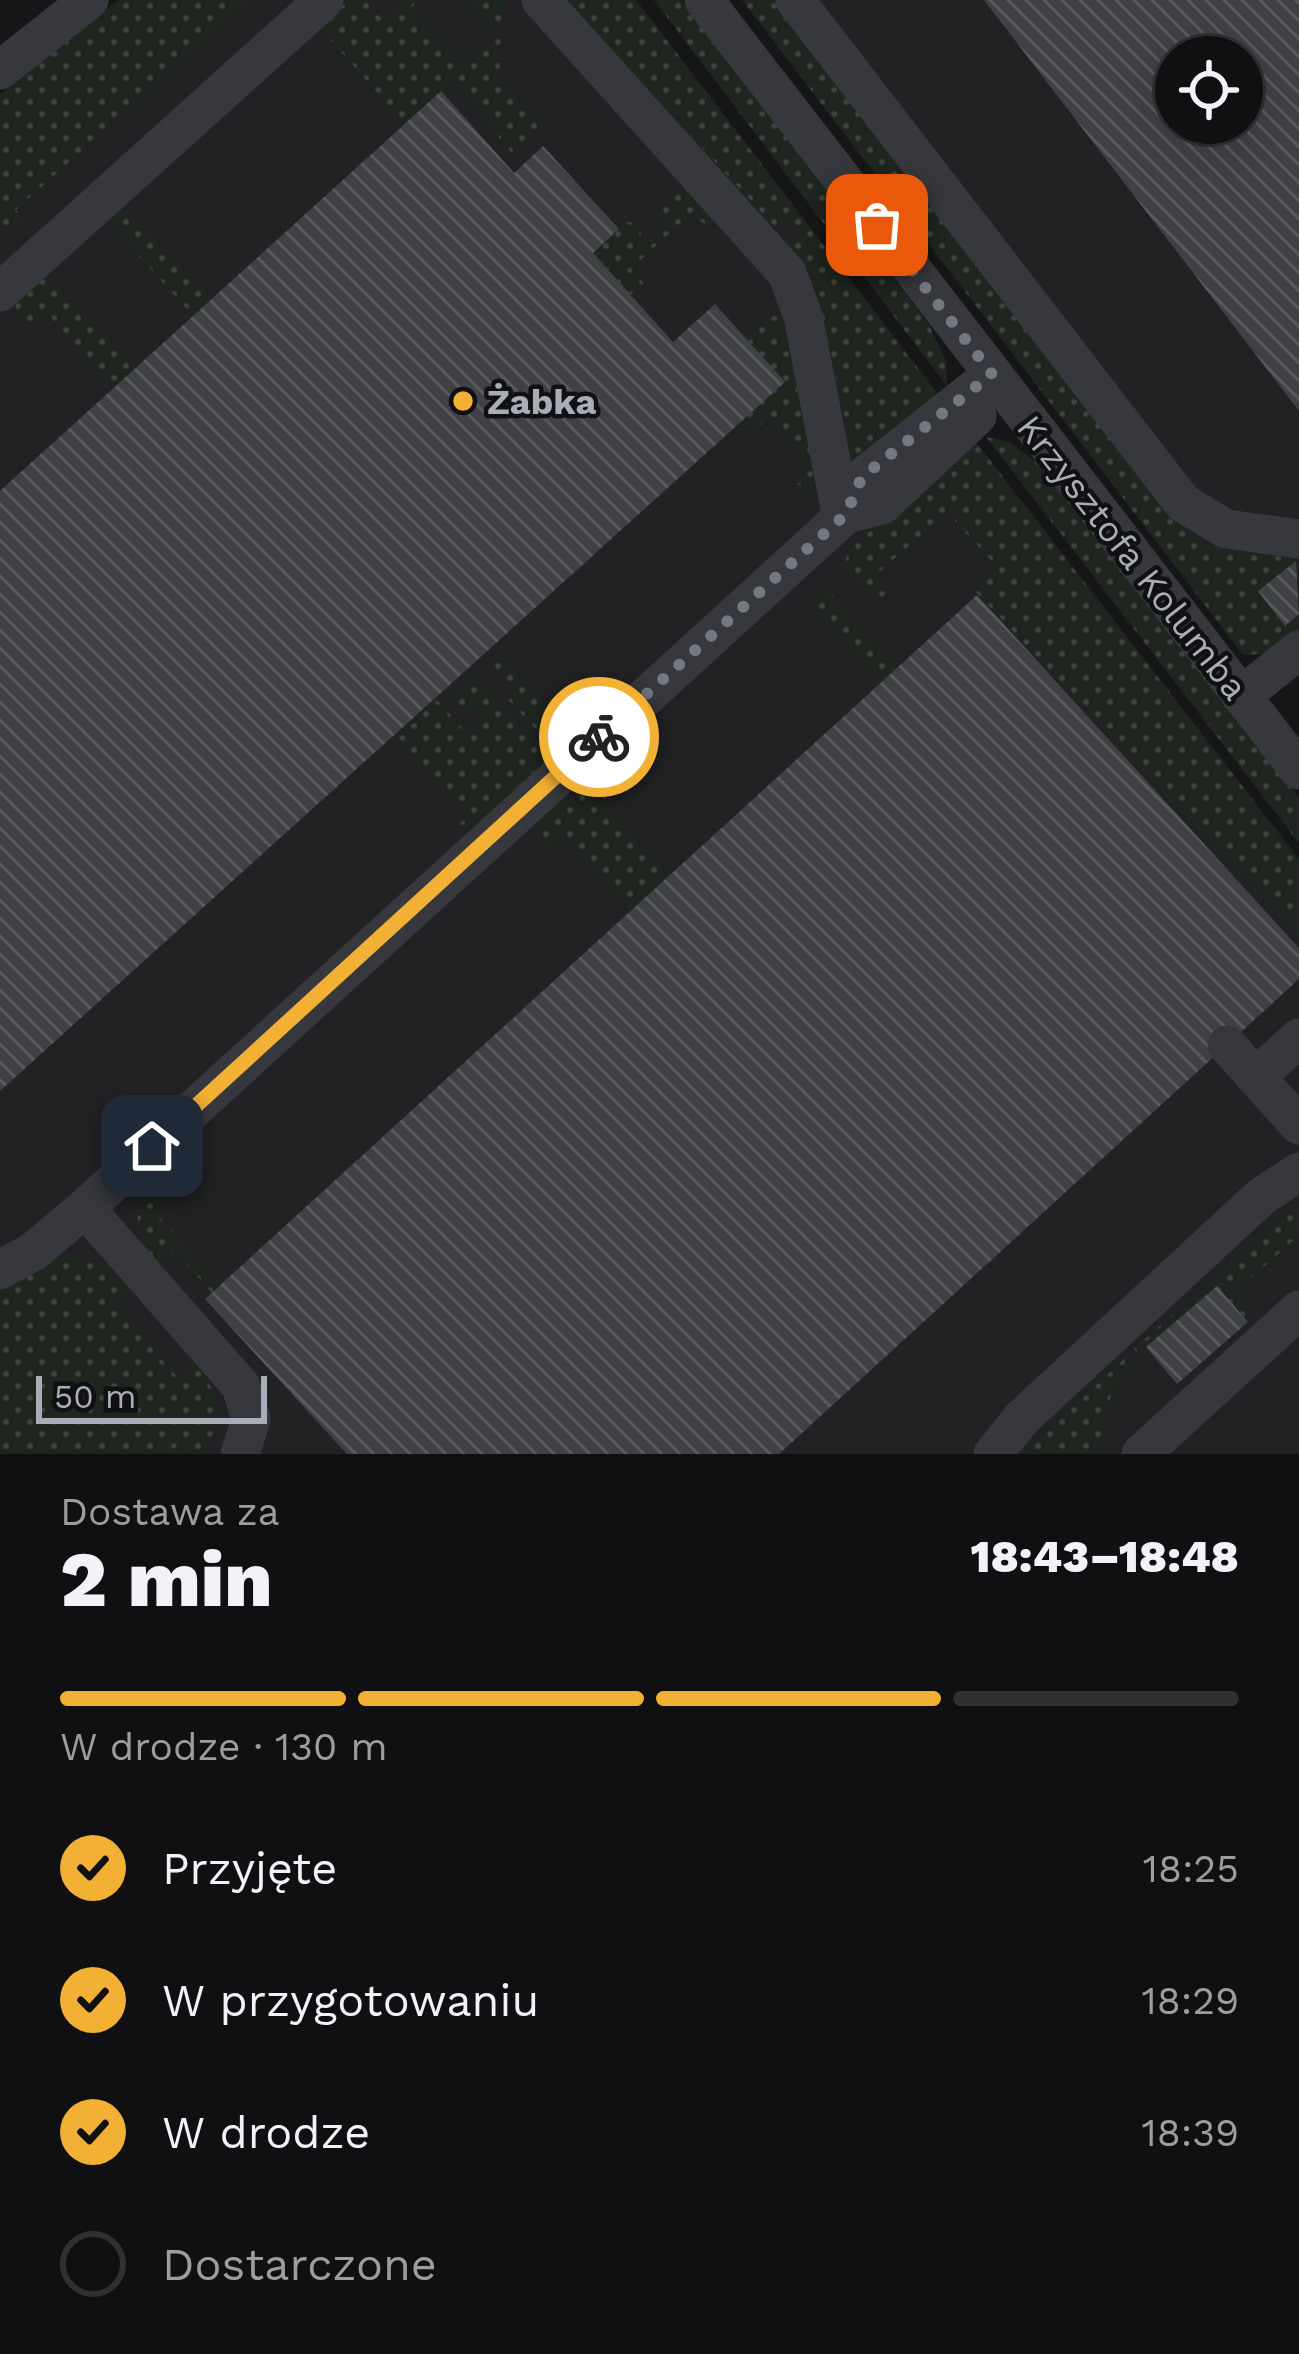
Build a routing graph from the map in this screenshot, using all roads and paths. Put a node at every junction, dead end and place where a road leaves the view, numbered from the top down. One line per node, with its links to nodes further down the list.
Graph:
1 (89, 0): 6 (street)
2 (324, 0): 7 (street)
3 (542, 0): 9 (street)
4 (704, 0): 8 (street, Krzysztofa Kolumba)
5 (796, 0): 10 (street)
6 (0, 70)
7 (1, 288)
8 (999, 384): 9 (street); 12 (street, Krzysztofa Kolumba)
9 (844, 516): 19 (street)
10 (1299, 539)
11 (1299, 650): 12 (street)
12 (1241, 696): 13 (street, Krzysztofa Kolumba)
13 (1299, 770)
14 (1299, 1037): 16 (street)
15 (1227, 1045): 16 (street)
16 (1256, 1077): 17 (street)
17 (1299, 1125)
18 (1299, 1172): 23 (street)
19 (85, 1208): 20 (street); 22 (street)
20 (0, 1270)
21 (1299, 1310): 24 (street)
22 (240, 1454)
23 (993, 1454)
24 (1141, 1454)

